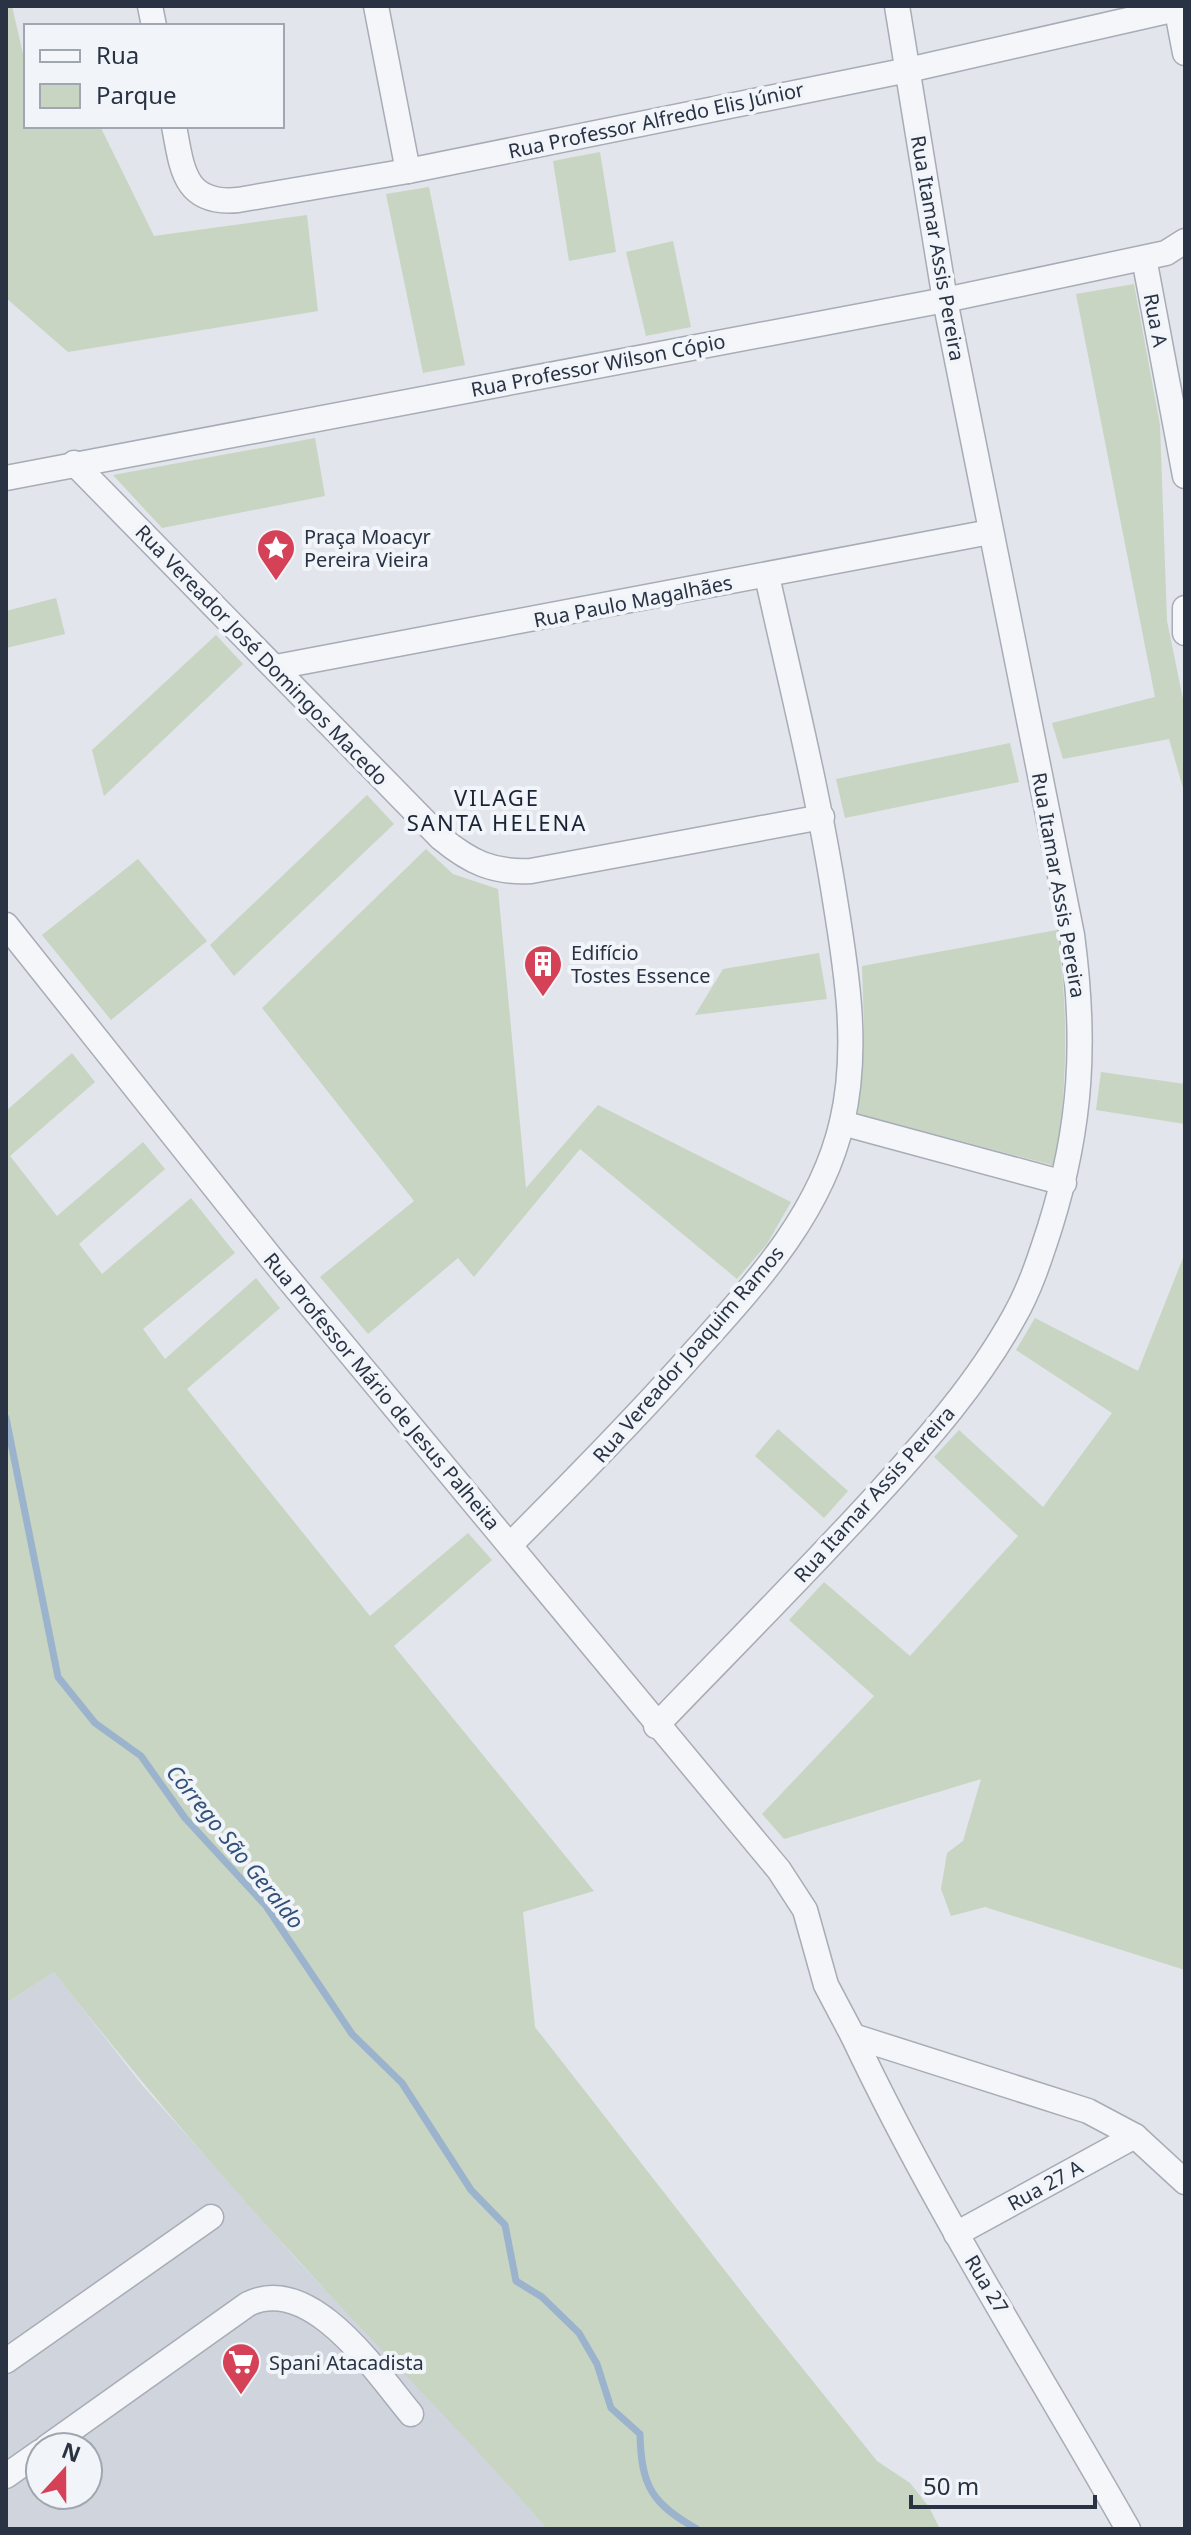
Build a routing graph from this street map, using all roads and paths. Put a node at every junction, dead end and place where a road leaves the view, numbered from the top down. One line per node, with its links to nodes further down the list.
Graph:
1 (376, 6): 7 (street)
2 (897, 6): 5 (street, Rua Itamar Assis Pereira)
3 (1179, 7): 4 (street); 5 (street, Rua Professor Alfredo Elis Júnior)
4 (1185, 53)
5 (908, 70): 7 (street, Rua Professor Alfredo Elis Júnior); 10 (street, Rua Itamar Assis Pereira)
6 (175, 128): 7 (street, Rua Professor Alfredo Elis Júnior)
7 (408, 171)
8 (1185, 241): 9 (street, Rua Professor Wilson Cópio)
9 (1144, 258): 10 (street, Rua Professor Wilson Cópio); 12 (street, Rua A)
10 (945, 300): 11 (street, Rua Professor Wilson Cópio); 14 (street, Rua Itamar Assis Pereira)
11 (74, 463): 13 (street, Rua Professor Wilson Cópio); 18 (street, Rua Vereador José Domingos Macedo)
12 (1185, 476)
13 (6, 478)
14 (990, 532): 15 (street, Rua Paulo Magalhães); 22 (street, Rua Itamar Assis Pereira)
15 (767, 576): 18 (street, Rua Paulo Magalhães); 19 (street, Rua Vereador Joaquim Ramos)
16 (1185, 608): 17 (street)
17 (1185, 633)
18 (276, 667): 19 (street, Rua Vereador José Domingos Macedo)
19 (822, 817): 21 (street, Rua Vereador Joaquim Ramos)
20 (6, 925): 23 (street, Rua Professor Mário de Jesus Palheita)
21 (842, 1123): 22 (street); 23 (street, Rua Vereador Joaquim Ramos)
22 (1064, 1183): 24 (street, Rua Itamar Assis Pereira)
23 (510, 1545): 24 (street, Rua Professor Mário de Jesus Palheita)
24 (656, 1726): 25 (street, Rua Professor Mário de Jesus Palheita)
25 (764, 1854): 26 (street, Rua 27)
26 (853, 2036): 27 (street); 30 (street, Rua 27)
27 (1135, 2136): 28 (street); 30 (street, Rua 27 A)
28 (1185, 2182)
29 (211, 2217): 31 (street)
30 (956, 2234): 36 (street, Rua 27)
31 (6, 2361)
32 (411, 2414): 33 (street)
33 (69, 2431)
34 (24, 2463): 35 (street)
35 (6, 2476)
36 (1128, 2529)

